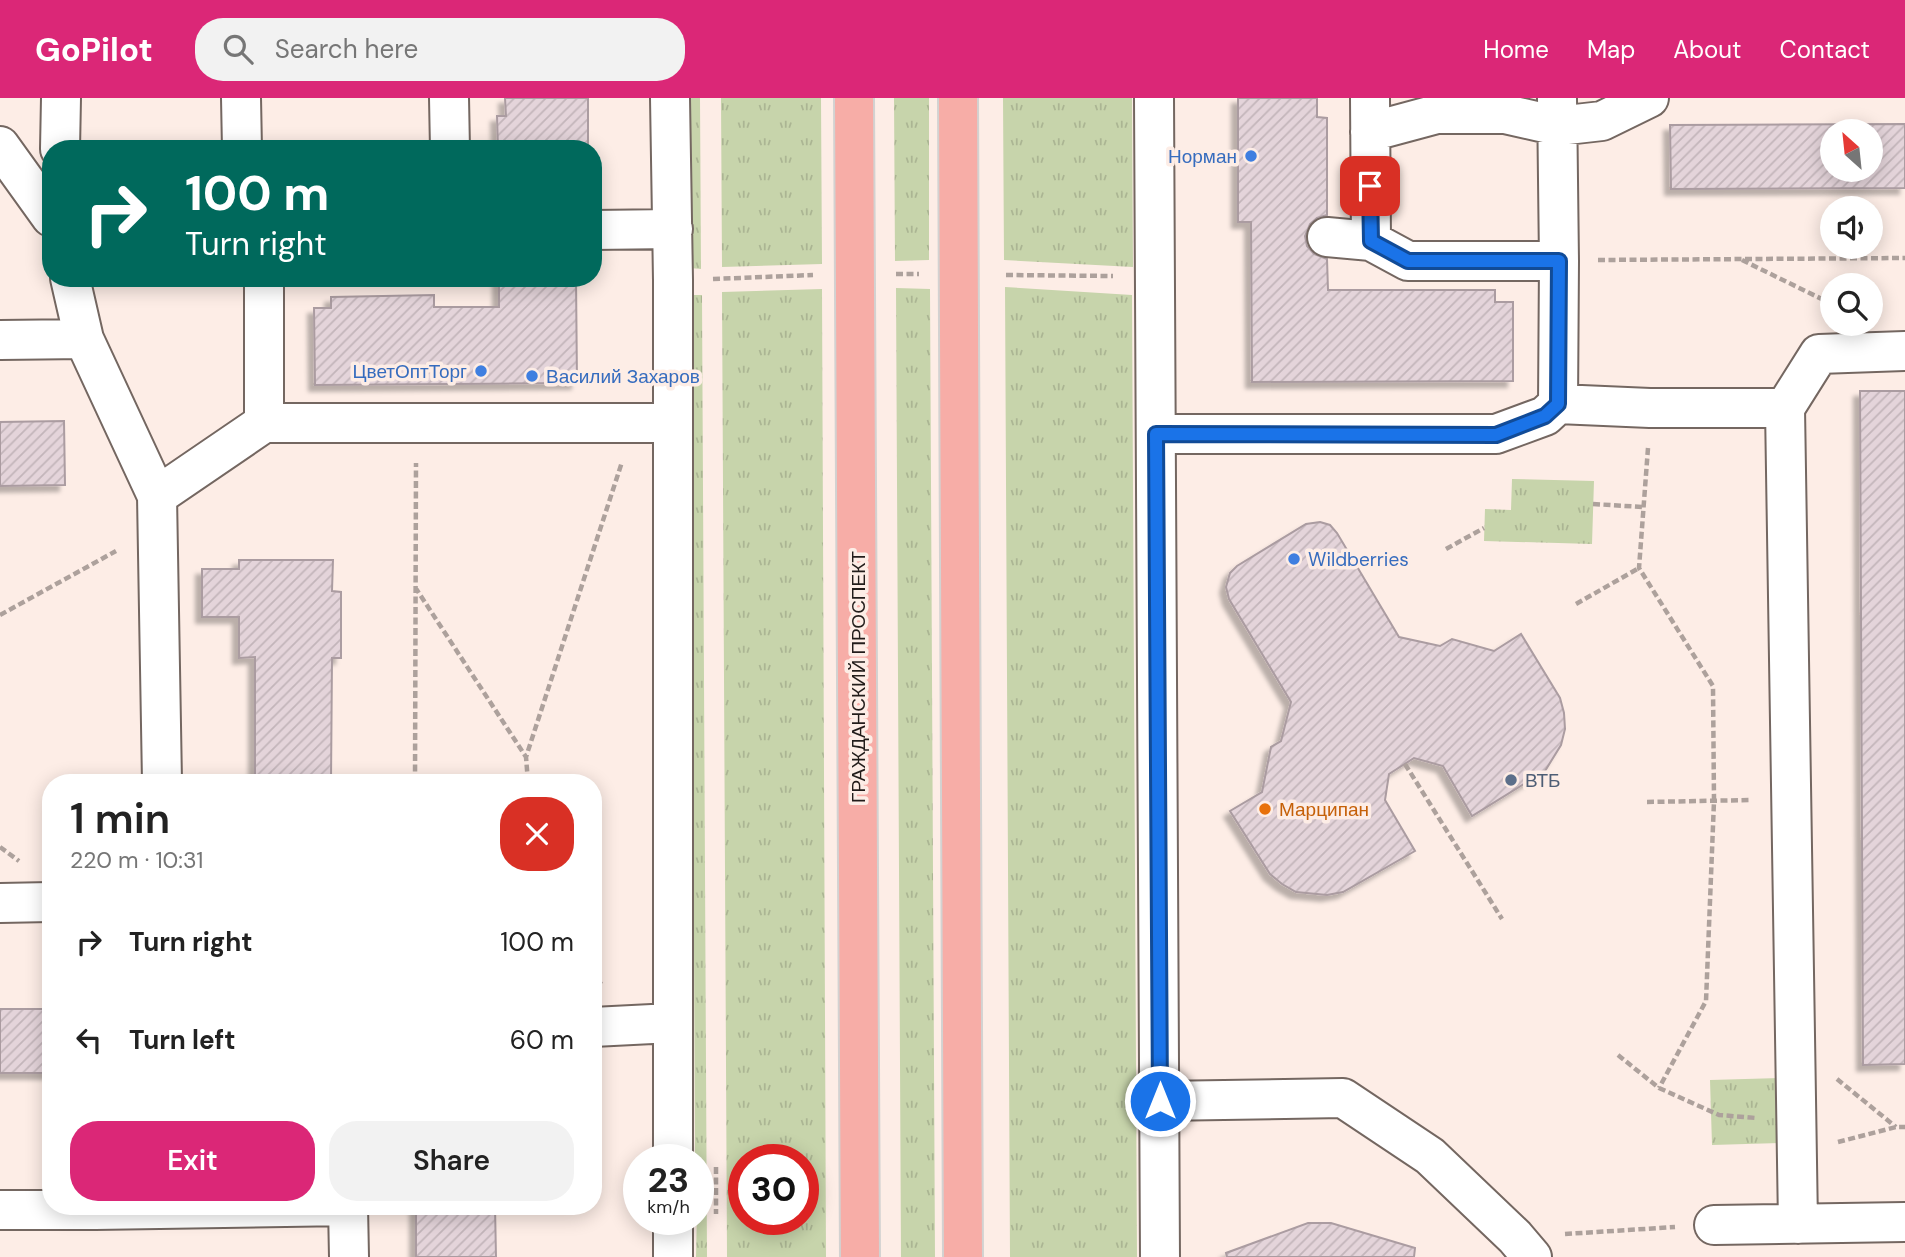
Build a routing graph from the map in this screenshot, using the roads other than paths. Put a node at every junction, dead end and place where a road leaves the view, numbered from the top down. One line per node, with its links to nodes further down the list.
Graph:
1 (61, 98): 11 (street)
2 (241, 98): 12 (street)
3 (449, 98): 13 (street)
4 (670, 98): 16 (street)
5 (854, 98): 49 (main road, ГРАЖДАНСКИЙ ПРОСПЕКТ)
6 (958, 98): 50 (main road)
7 (1154, 98): 30 (street)
8 (1649, 98): 9 (street)
9 (1557, 112): 10 (street); 20 (street)
10 (1370, 115): 19 (street)
11 (60, 140)
12 (242, 140)
13 (450, 140)
14 (0, 146): 15 (street)
15 (42, 204)
16 (673, 229): 17 (street); 29 (street)
17 (602, 230)
18 (1327, 237): 19 (street)
19 (1371, 241): 20 (street)
20 (1559, 261): 26 (street)
21 (72, 287): 23 (street)
22 (264, 287): 28 (street)
23 (84, 339): 24 (street); 31 (street)
24 (0, 340)
25 (1905, 351): 27 (street)
26 (1558, 404): 27 (street); 30 (street)
27 (1785, 408): 43 (street)
28 (264, 423): 29 (street); 31 (street)
29 (672, 423): 35 (street)
30 (1156, 434): 37 (street)
31 (157, 512): 32 (street)
32 (162, 774)
33 (42, 902): 34 (street)
34 (0, 903)
35 (672, 1023): 36 (street); 38 (street)
36 (602, 1027)
37 (1160, 1101): 46 (street); 51 (street)
38 (673, 1144)
39 (42, 1209): 40 (street)
40 (0, 1210)
41 (348, 1215): 47 (street)
42 (1905, 1222): 43 (street)
43 (1798, 1224): 44 (street)
44 (1714, 1225)
45 (673, 1235): 48 (street)
46 (1523, 1247)
47 (349, 1257)
48 (673, 1257)
49 (860, 1257)
50 (963, 1257)
51 (1160, 1257)

